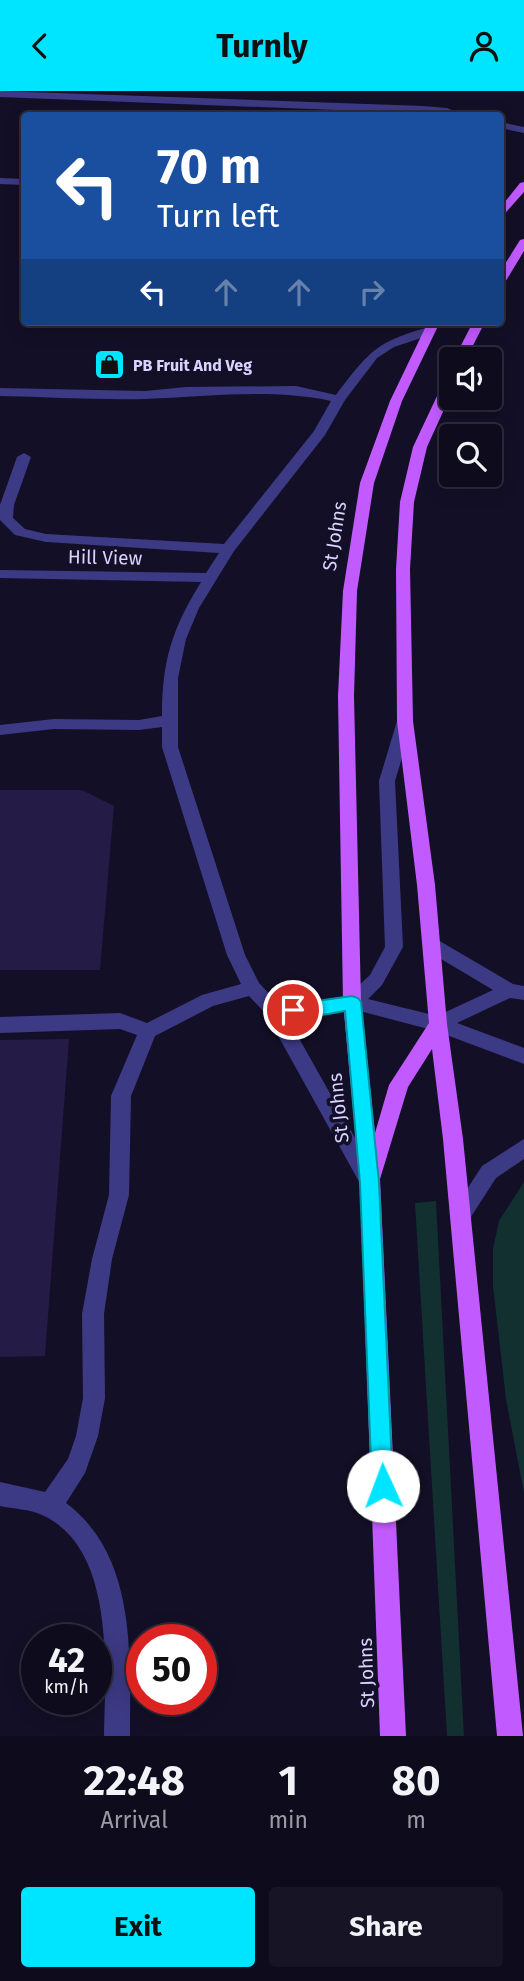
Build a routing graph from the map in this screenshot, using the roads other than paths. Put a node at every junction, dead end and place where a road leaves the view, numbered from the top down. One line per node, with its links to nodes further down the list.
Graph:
1 (0, 94): 2 (street)
2 (450, 112)
3 (504, 126): 4 (street)
4 (524, 130)
5 (0, 181): 6 (street)
6 (21, 182)
7 (524, 185): 8 (main road)
8 (504, 205)
9 (524, 242): 10 (main road)
10 (504, 275)
11 (432, 326): 15 (street); 27 (main road, St Johns)
12 (477, 326): 13 (main road)
13 (466, 347)
14 (0, 392): 15 (street)
15 (339, 399): 18 (street)
16 (439, 405): 22 (main road)
17 (24, 457): 18 (street)
18 (228, 549): 20 (street)
19 (0, 574): 20 (street, Hill View)
20 (209, 578): 21 (street)
21 (168, 721): 23 (street); 25 (street)
22 (405, 721): 24 (main road); 27 (street)
23 (0, 730)
24 (432, 945): 26 (street); 30 (main road)
25 (252, 988): 28 (street); 31 (street)
26 (516, 992): 30 (street)
27 (352, 1002): 28 (street); 30 (street); 34 (main road, St Johns)
28 (273, 1009): 34 (street)
29 (0, 1024): 31 (street)
30 (439, 1024): 32 (street); 34 (main road); 35 (main road)
31 (148, 1031): 37 (street)
32 (524, 1056)
33 (524, 1148): 35 (street)
34 (370, 1183): 39 (main road, St Johns)
35 (460, 1217): 40 (main road)
36 (0, 1494): 37 (street)
37 (50, 1506): 38 (street)
38 (117, 1736)
39 (393, 1736)
40 (510, 1736)

